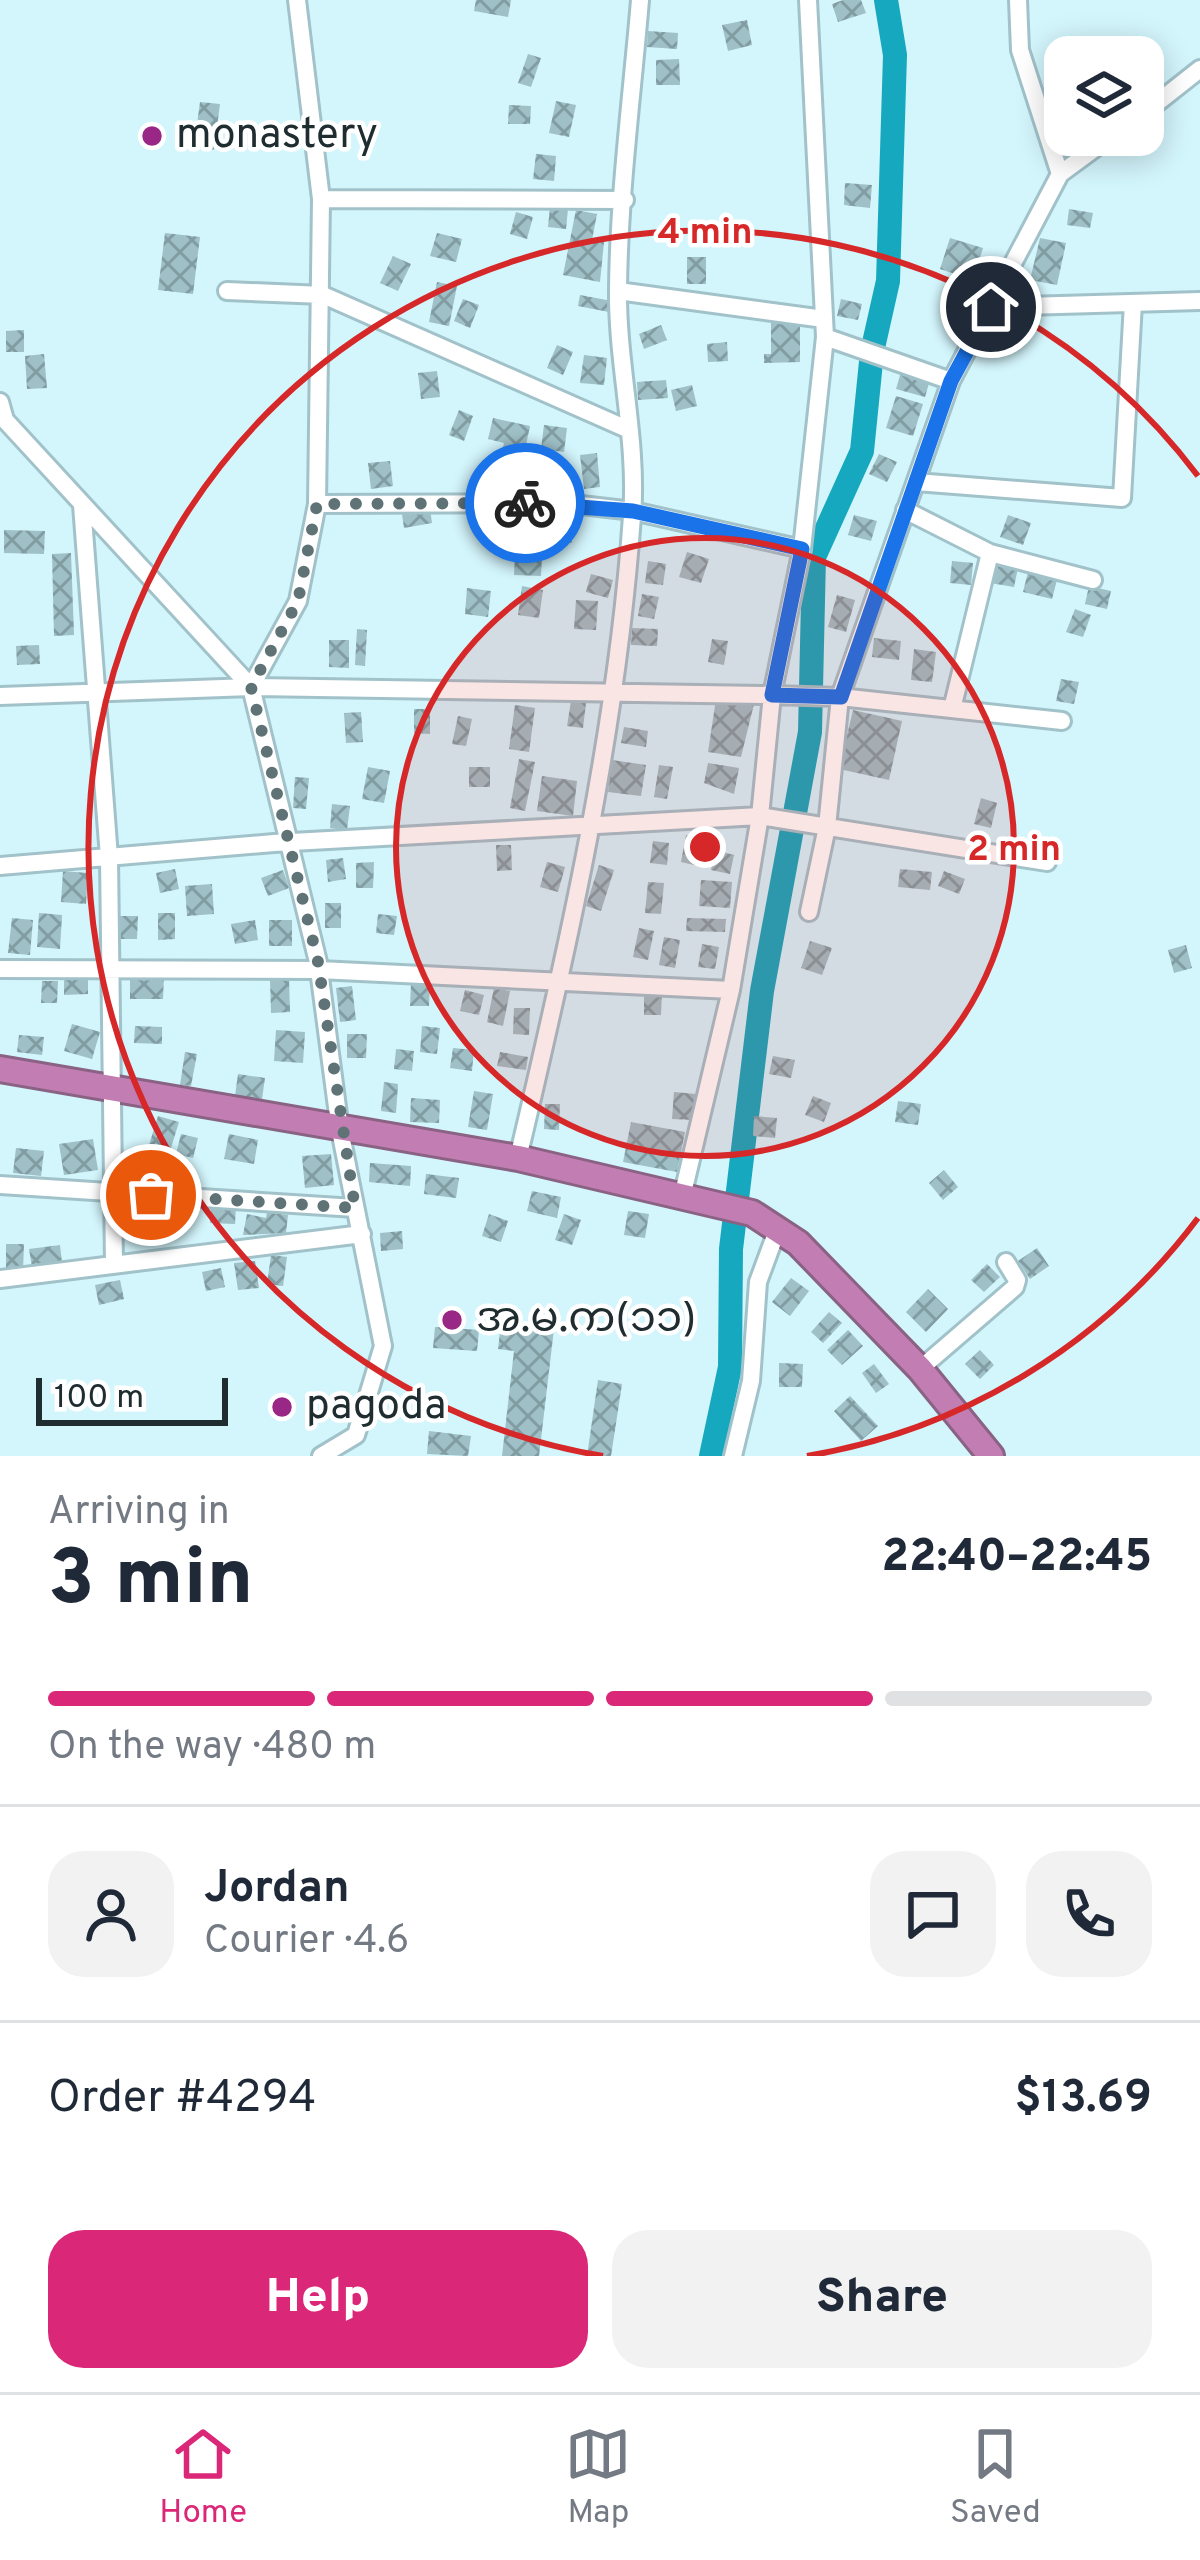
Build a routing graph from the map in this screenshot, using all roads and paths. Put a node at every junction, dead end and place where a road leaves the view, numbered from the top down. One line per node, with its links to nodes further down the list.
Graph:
1 (297, 0): 9 (street)
2 (640, 0): 10 (street)
3 (808, 0): 17 (street)
4 (1018, 0): 8 (street)
5 (1200, 69): 6 (street)
6 (1164, 97)
7 (1084, 156): 8 (street)
8 (1060, 174): 16 (street)
9 (321, 199): 10 (street); 13 (street)
10 (625, 200): 11 (street)
11 (618, 290): 17 (street); 20 (street)
12 (227, 291): 13 (street)
13 (323, 295): 20 (street); 23 (street)
14 (1200, 301): 15 (street)
15 (1132, 303): 16 (street); 21 (street)
16 (991, 307): 18 (street)
17 (825, 328): 18 (street); 26 (street)
18 (951, 381): 21 (street)
19 (0, 403): 22 (street)
20 (627, 429): 25 (street)
21 (916, 482): 24 (street)
22 (82, 504): 29 (street); 30 (street)
23 (317, 504): 25 (street); 29 (street)
24 (905, 510): 27 (street); 34 (street)
25 (633, 511): 26 (street); 31 (street)
26 (802, 549): 32 (street)
27 (990, 553): 28 (street); 35 (street)
28 (1093, 580)
29 (251, 687): 30 (street); 31 (street); 40 (street)
30 (100, 689): 33 (street); 41 (street)
31 (612, 694): 32 (street); 38 (street)
32 (772, 695): 34 (street); 37 (street)
33 (0, 696)
34 (841, 697): 35 (street); 39 (street)
35 (952, 709): 36 (street)
36 (1062, 721)
37 (760, 816): 38 (street); 39 (street); 49 (street)
38 (589, 825): 40 (street); 48 (street)
39 (827, 826): 42 (street); 44 (street)
40 (288, 842): 41 (street); 47 (street)
41 (109, 857): 43 (street); 45 (street)
42 (1047, 862)
43 (0, 866)
44 (809, 912)
45 (112, 966): 46 (street); 47 (street); 51 (street)
46 (0, 969)
47 (319, 970): 48 (street); 52 (street)
48 (561, 978): 49 (street); 53 (street)
49 (731, 990): 56 (street)
50 (0, 1070): 51 (highway)
51 (111, 1091): 52 (highway); 55 (street)
52 (340, 1130): 53 (highway); 57 (street)
53 (518, 1158): 56 (highway)
54 (0, 1185): 55 (street)
55 (111, 1192): 57 (street); 61 (street)
56 (683, 1193): 58 (highway)
57 (355, 1208): 59 (street)
58 (778, 1228): 63 (highway); 67 (street)
59 (362, 1234): 61 (street); 64 (street)
60 (1006, 1262): 63 (street)
61 (114, 1265): 62 (street)
62 (0, 1280)
63 (920, 1369): 68 (highway)
64 (356, 1435): 65 (street); 66 (street)
65 (321, 1456)
66 (349, 1456)
67 (733, 1456)
68 (991, 1456)

